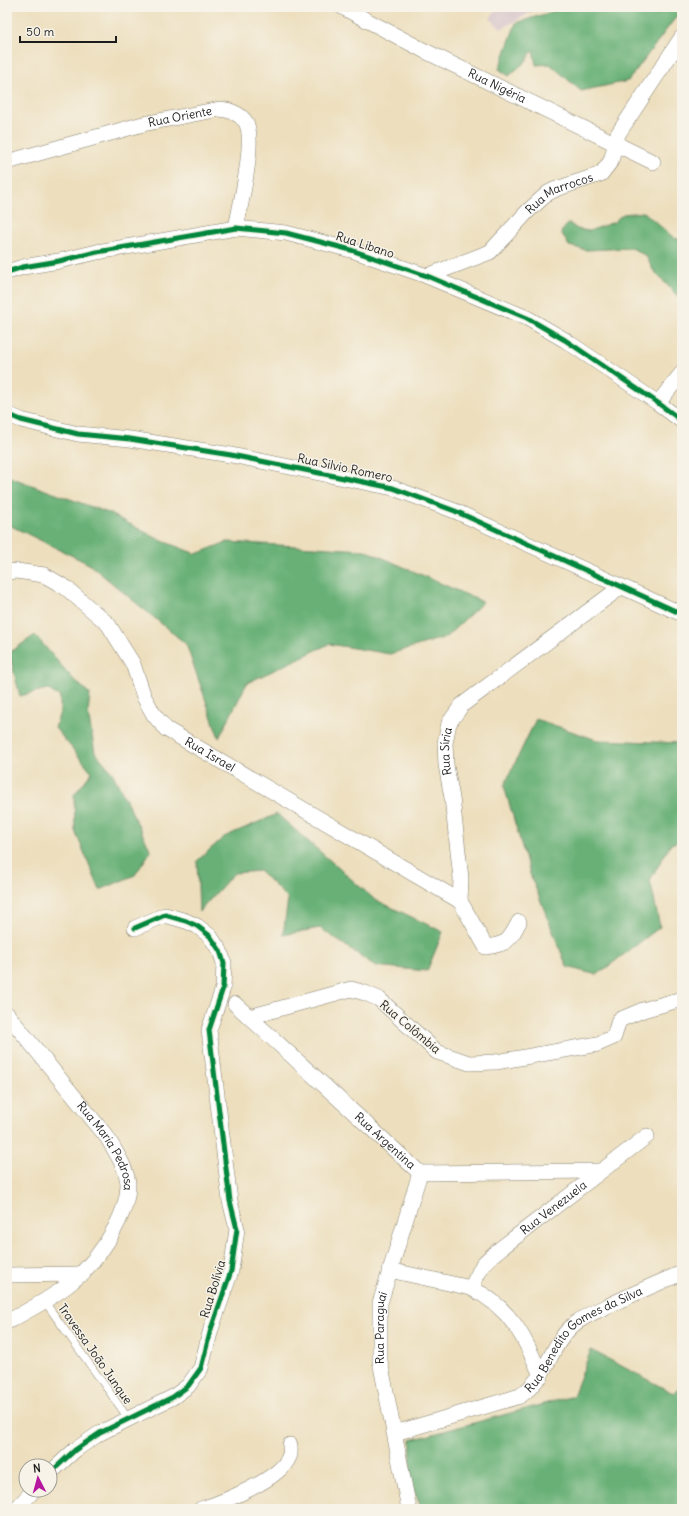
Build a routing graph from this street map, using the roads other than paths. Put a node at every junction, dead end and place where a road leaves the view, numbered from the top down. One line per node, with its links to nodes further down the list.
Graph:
1 (342, 7): 3 (street, Rua Nigéria)
2 (682, 37): 3 (street, Rua Marrocos)
3 (614, 144): 5 (street, Rua Nigéria); 8 (street, Rua Marrocos)
4 (7, 162): 6 (street, Rua Oriente)
5 (653, 162)
6 (236, 228): 7 (street, Rua Libano); 8 (street, Rua Libano)
7 (7, 272)
8 (427, 276): 10 (street, Rua Libano)
9 (682, 373): 10 (street)
10 (658, 403): 12 (street, Rua Libano)
11 (7, 414): 14 (street, Rua Silvio Romero)
12 (682, 421)
13 (7, 572): 16 (street, Rua Israel)
14 (621, 587): 15 (street, Rua Silvio Romero); 16 (street, Rua Síria)
15 (682, 614)
16 (460, 900): 17 (street)
17 (519, 922)
18 (135, 928): 34 (street, Rua Bolívia)
19 (682, 999): 22 (street, Rua Colômbia)
20 (235, 1004): 22 (street, Rua Argentina)
21 (7, 1014): 29 (street, Rua Maria Pedrosa)
22 (249, 1017): 25 (street, Rua Argentina)
23 (647, 1136): 24 (street, Rua Venezuela)
24 (599, 1171): 25 (street, Rua Argentina); 30 (street, Rua Venezuela)
25 (420, 1173): 26 (street, Rua Paraguai)
26 (389, 1270): 30 (street); 35 (street, Rua Paraguai)
27 (682, 1273): 33 (street, Rua Benedito Gomes da Silva)
28 (7, 1274): 29 (street)
29 (83, 1274): 31 (street, Rua Maria Pedrosa)
30 (471, 1288): 33 (street)
31 (45, 1302): 32 (street, Rua Maria Pedrosa); 34 (lane, Travessa João Junque)
32 (7, 1322)
33 (541, 1376): 35 (street, Rua Benedito Gomes da Silva)
34 (128, 1418): 37 (street, Rua Bolívia)
35 (395, 1433): 41 (street, Rua Paraguai)
36 (290, 1445): 40 (street)
37 (58, 1466)
38 (26, 1498): 39 (street)
39 (16, 1509)
40 (201, 1509)
41 (409, 1509)

